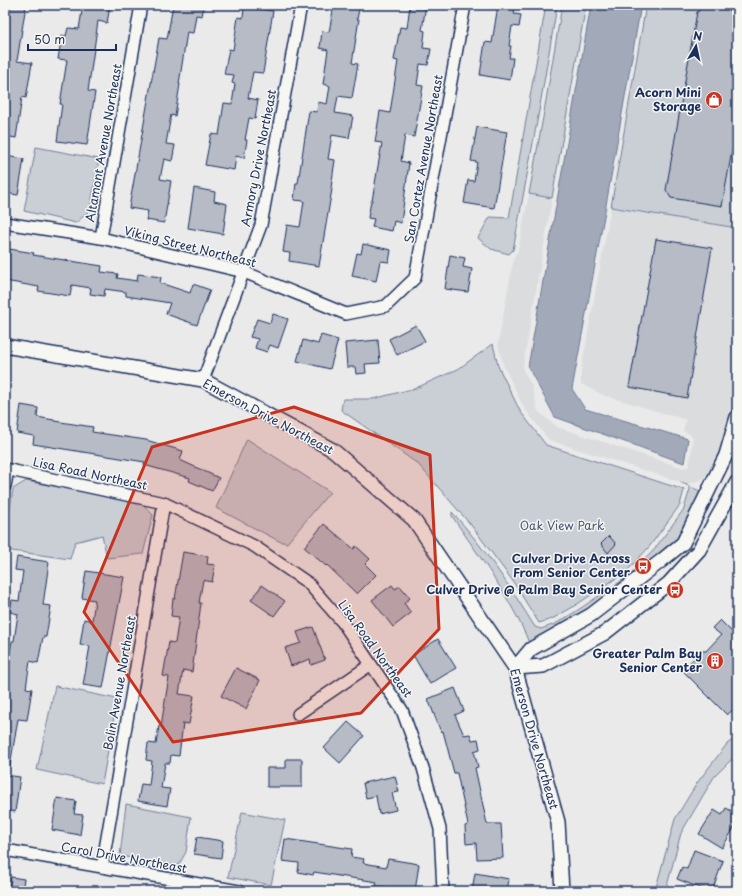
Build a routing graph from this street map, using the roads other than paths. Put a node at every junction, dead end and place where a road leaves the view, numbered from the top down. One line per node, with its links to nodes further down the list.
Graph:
1 (141, 5): 5 (street, Altamont Avenue Northeast)
2 (301, 5): 6 (street, Armory Drive Northeast)
3 (465, 5): 7 (street, San Cortez Avenue Northeast)
4 (5, 223): 5 (street, Viking Street Northeast)
5 (101, 238): 6 (street, Viking Street Northeast)
6 (244, 272): 7 (street, Viking Street Northeast); 9 (street, Armory Drive Northeast)
7 (386, 306)
8 (5, 346): 9 (street, Emerson Drive Northeast)
9 (203, 380): 16 (street, Emerson Drive Northeast)
10 (737, 417): 16 (street)
11 (6, 469): 13 (street); 14 (street, Lisa Road Northeast)
12 (737, 482): 16 (street)
13 (5, 486)
14 (164, 503): 15 (street, Lisa Road Northeast); 19 (street, Bolin Avenue Northeast)
15 (370, 664): 17 (street); 21 (street, Lisa Road Northeast)
16 (514, 668): 22 (street, Emerson Drive Northeast)
17 (298, 714)
18 (5, 850): 19 (street, Carol Drive Northeast)
19 (102, 867): 20 (street, Carol Drive Northeast)
20 (239, 891)
21 (443, 891)
22 (562, 891)

